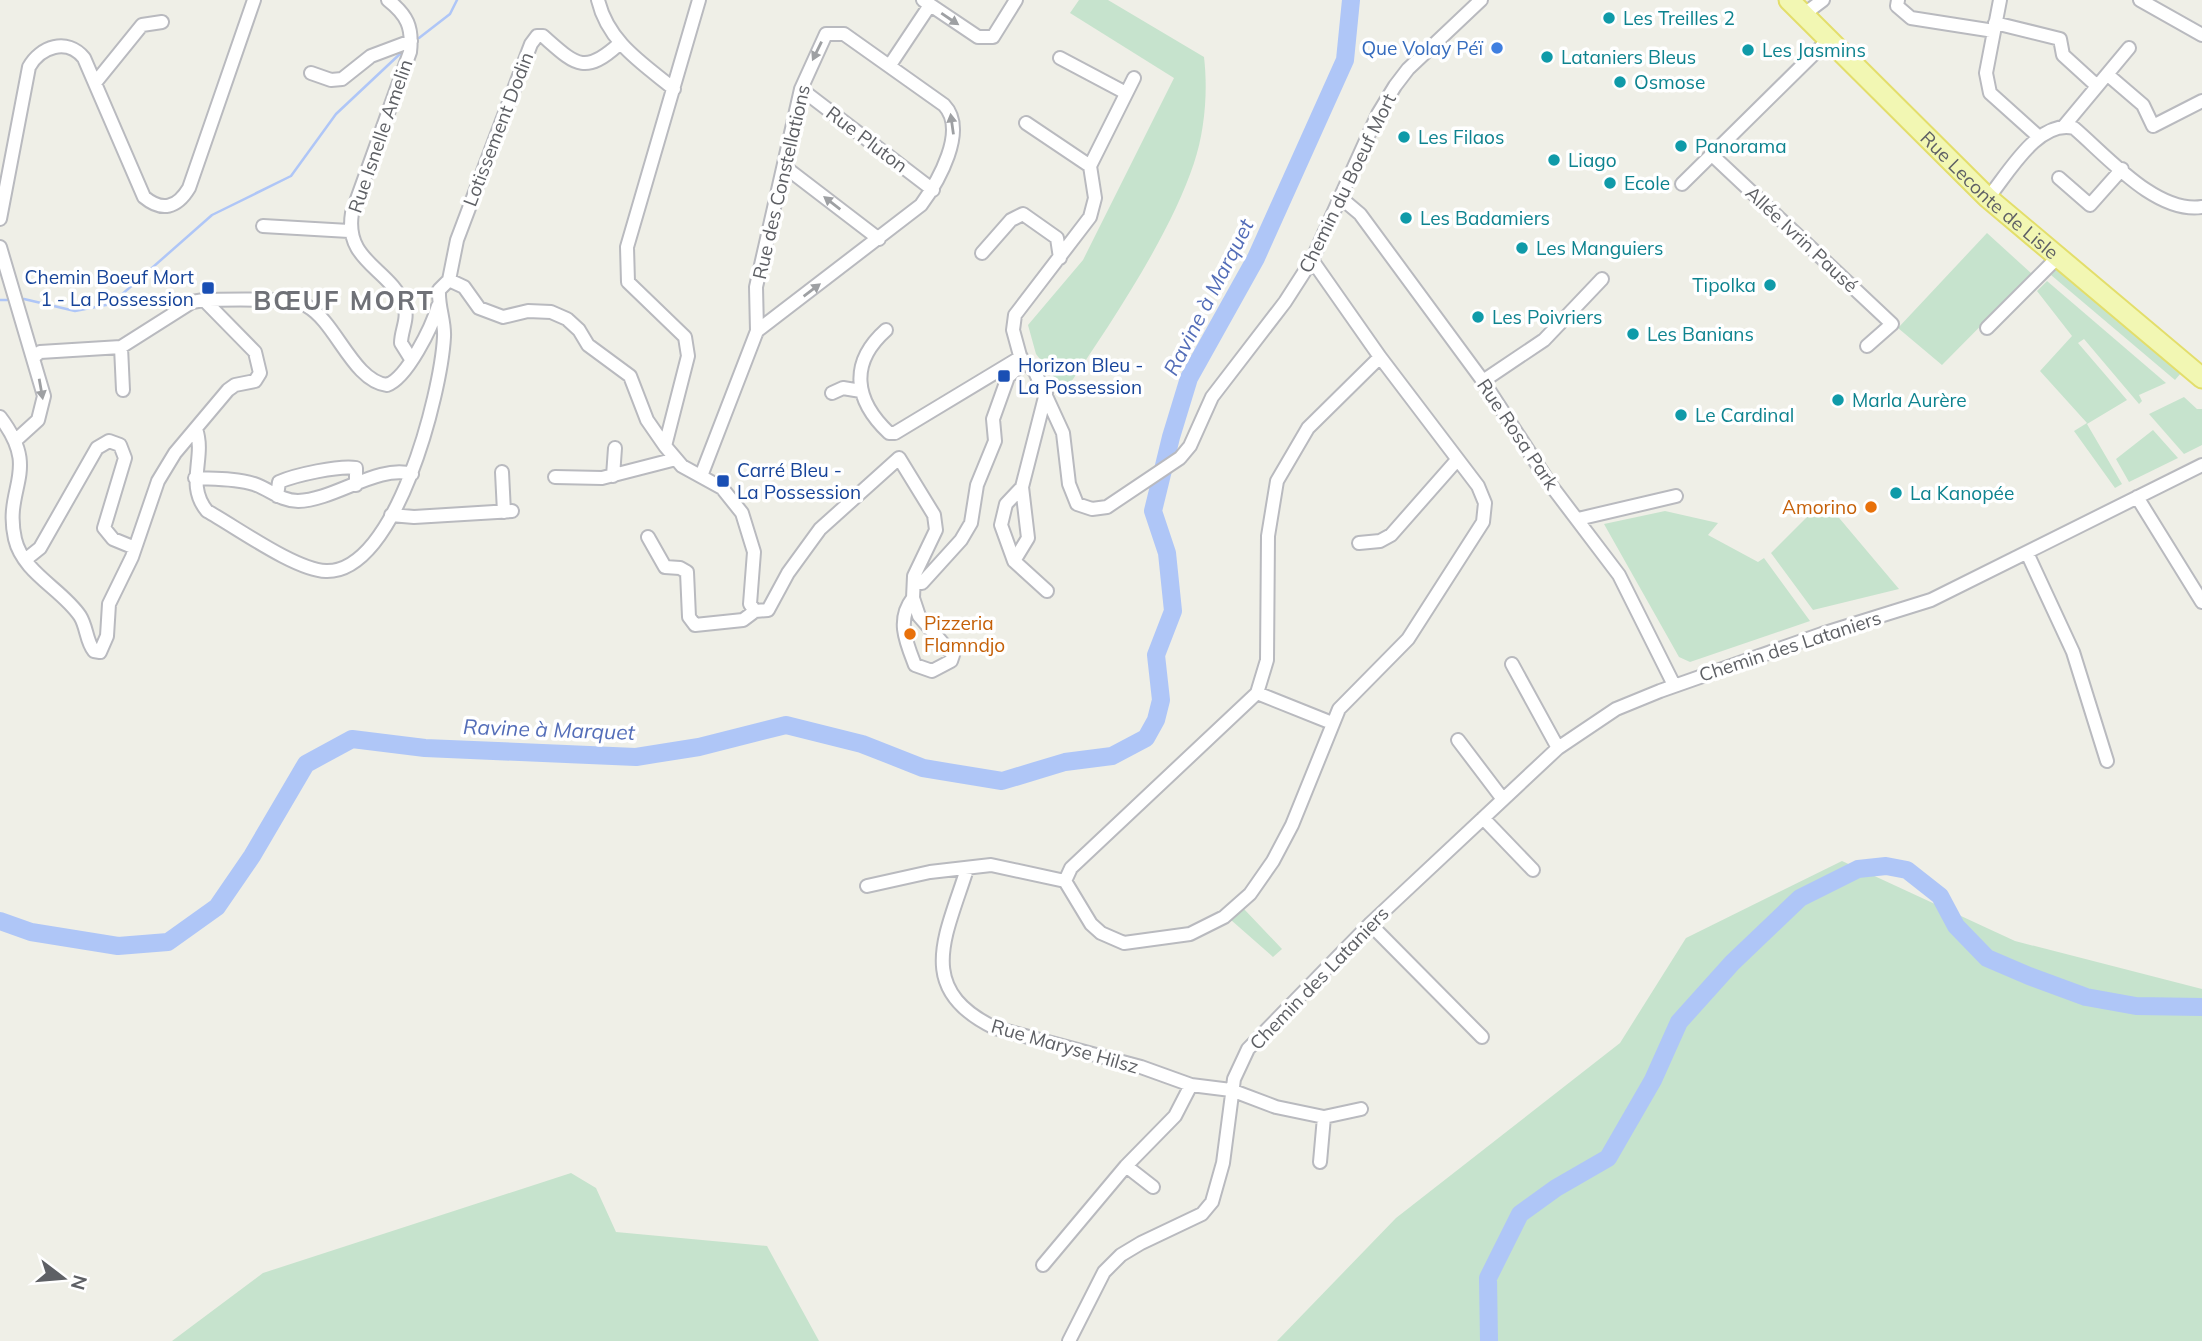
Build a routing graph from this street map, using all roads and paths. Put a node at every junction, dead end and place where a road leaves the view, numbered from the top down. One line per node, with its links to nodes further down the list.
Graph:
1 (254, 0): 26 (street)
2 (388, 0): 17 (street, Rue Isnelle Amelin)
3 (598, 0): 19 (street)
4 (699, 0): 28 (street)
5 (1016, 0): 12 (street, one-way to 5)
6 (1481, 0): 42 (street, Chemin du Boeuf Mort)
7 (1788, 0): 13 (main road, Rue Leconte de Lisle)
8 (1898, 0): 15 (street)
9 (2000, 0): 15 (street)
10 (2140, 0): 16 (street)
11 (1819, 1): 13 (street)
12 (927, 3): 22 (street)
13 (1803, 15): 18 (main road, Rue Leconte de Lisle)
14 (162, 22): 26 (street)
15 (1994, 27): 27 (street); 34 (street)
16 (2202, 35)
17 (411, 41): 23 (street, Rue Isnelle Amelin); 47 (street, Rue Isnelle Amelin)
18 (1827, 41): 35 (street); 43 (main road, Rue Leconte de Lisle)
19 (619, 44): 28 (street); 55 (street, Lotissement Dodin)
20 (2129, 48): 24 (street)
21 (1060, 58): 30 (street)
22 (890, 65): 29 (street, Rue des Constellations, one-way to 29); 41 (street, Rue des Constellations, one-way to 22)
23 (311, 73)
24 (2108, 75): 27 (street); 31 (street)
25 (1134, 78): 30 (street)
26 (95, 83): 45 (street)
27 (2097, 86): 33 (street)
28 (674, 89): 77 (street)
29 (801, 89): 37 (street, Rue des Constellations); 41 (street, Rue Pluton)
30 (1126, 93): 36 (street)
31 (2202, 101)
32 (1026, 123): 36 (street)
33 (2064, 126): 34 (street); 38 (street)
34 (2039, 137): 43 (street)
35 (1711, 154): 40 (street); 61 (street, Allée Ivrin Pausé)
36 (1090, 166): 52 (street)
37 (785, 167): 48 (street, one-way to 37); 60 (street, Rue des Constellations)
38 (2122, 169): 39 (street); 44 (street)
39 (2059, 178)
40 (1682, 184)
41 (933, 190): 48 (street, Rue des Constellations)
42 (1341, 198): 53 (street, Chemin du Boeuf Mort); 68 (street, Rue Rosa Park)
43 (1989, 198): 51 (main road, Rue Leconte de Lisle)
44 (2202, 207)
45 (0, 219)
46 (263, 226): 47 (street, Rue Isnelle Amelin)
47 (349, 231): 65 (street, Rue Isnelle Amelin)
48 (879, 239): 60 (street, Rue des Constellations, one-way to 48)
49 (0, 247): 63 (street)
50 (982, 253): 52 (street)
51 (2057, 257): 58 (street); 67 (main road, Rue Leconte de Lisle)
52 (1060, 258): 66 (street)
53 (1312, 260): 64 (street); 72 (street, Chemin du Boeuf Mort)
54 (1602, 279): 68 (street)
55 (449, 280): 57 (street); 77 (street)
56 (204, 300): 62 (street); 65 (street); 75 (street)
57 (438, 306): 65 (street); 83 (street)
58 (1987, 328)
59 (886, 330): 70 (street)
60 (757, 331): 85 (street, Rue des Constellations)
61 (1867, 346)
62 (121, 347): 63 (street); 69 (street)
63 (34, 357): 74 (street, one-way to 74)
64 (1380, 357): 80 (street); 108 (street)
65 (411, 359)
66 (1021, 360): 70 (street); 72 (street, Chemin du Boeuf Mort); 101 (street)
67 (2202, 378)
68 (1483, 381): 94 (street, Rue Rosa Park)
69 (123, 390)
70 (861, 391): 71 (street)
71 (832, 393)
72 (1046, 393): 89 (street)
73 (1, 418): 74 (street); 76 (street)
74 (38, 420): 76 (street)
75 (196, 429): 87 (street); 97 (street)
76 (16, 440): 99 (street)
77 (665, 446): 79 (street)
78 (615, 448): 84 (street)
79 (677, 459): 84 (street); 85 (street)
80 (1457, 460): 96 (street); 109 (street)
81 (2202, 465): 92 (street, Chemin des Lataniers)
82 (502, 472): 93 (street)
83 (411, 474): 88 (street); 93 (street)
84 (613, 476): 86 (street)
85 (701, 476): 105 (street)
86 (555, 477)
87 (195, 478): 90 (street); 93 (street)
88 (356, 485): 90 (street); 90 (street)
89 (1022, 487): 100 (street); 100 (street)
90 (277, 496)
91 (1676, 496): 94 (street)
92 (2137, 497): 98 (street, Chemin des Lataniers); 104 (street)
93 (391, 515)
94 (1578, 519): 107 (street, Rue Rosa Park)
95 (648, 537): 105 (street)
96 (1359, 543)
97 (135, 548): 99 (street); 99 (street)
98 (2028, 555): 107 (street, Chemin des Lataniers); 112 (street)
99 (25, 560)
100 (1014, 561): 102 (street)
101 (914, 583): 103 (street); 105 (street)
102 (1047, 591)
103 (914, 598): 103 (street)
104 (2202, 602)
105 (755, 611)
106 (1512, 664): 111 (street)
107 (1674, 685): 111 (street, Chemin des Lataniers)
108 (1257, 693): 109 (street); 117 (street)
109 (1332, 723): 117 (street)
110 (1458, 740): 113 (street)
111 (1558, 748): 113 (street, Chemin des Lataniers)
112 (2107, 761)
113 (1502, 798): 114 (street, Chemin des Lataniers)
114 (1483, 818): 116 (street); 119 (street, Chemin des Lataniers)
115 (967, 869): 117 (street); 118 (street); 121 (street, Rue Maryse Hilsz)
116 (1532, 870)
117 (1065, 881)
118 (867, 886)
119 (1370, 924): 120 (street); 122 (street, Chemin des Lataniers)
120 (1482, 1037)
121 (1191, 1085): 122 (street, Rue Maryse Hilsz); 126 (street)
122 (1231, 1090): 124 (street); 129 (street, Chemin des Lataniers)
123 (1361, 1109): 124 (street)
124 (1324, 1116): 125 (street)
125 (1320, 1162)
126 (1126, 1166): 127 (street); 128 (street)
127 (1153, 1187)
128 (1043, 1265)
129 (1069, 1341)

